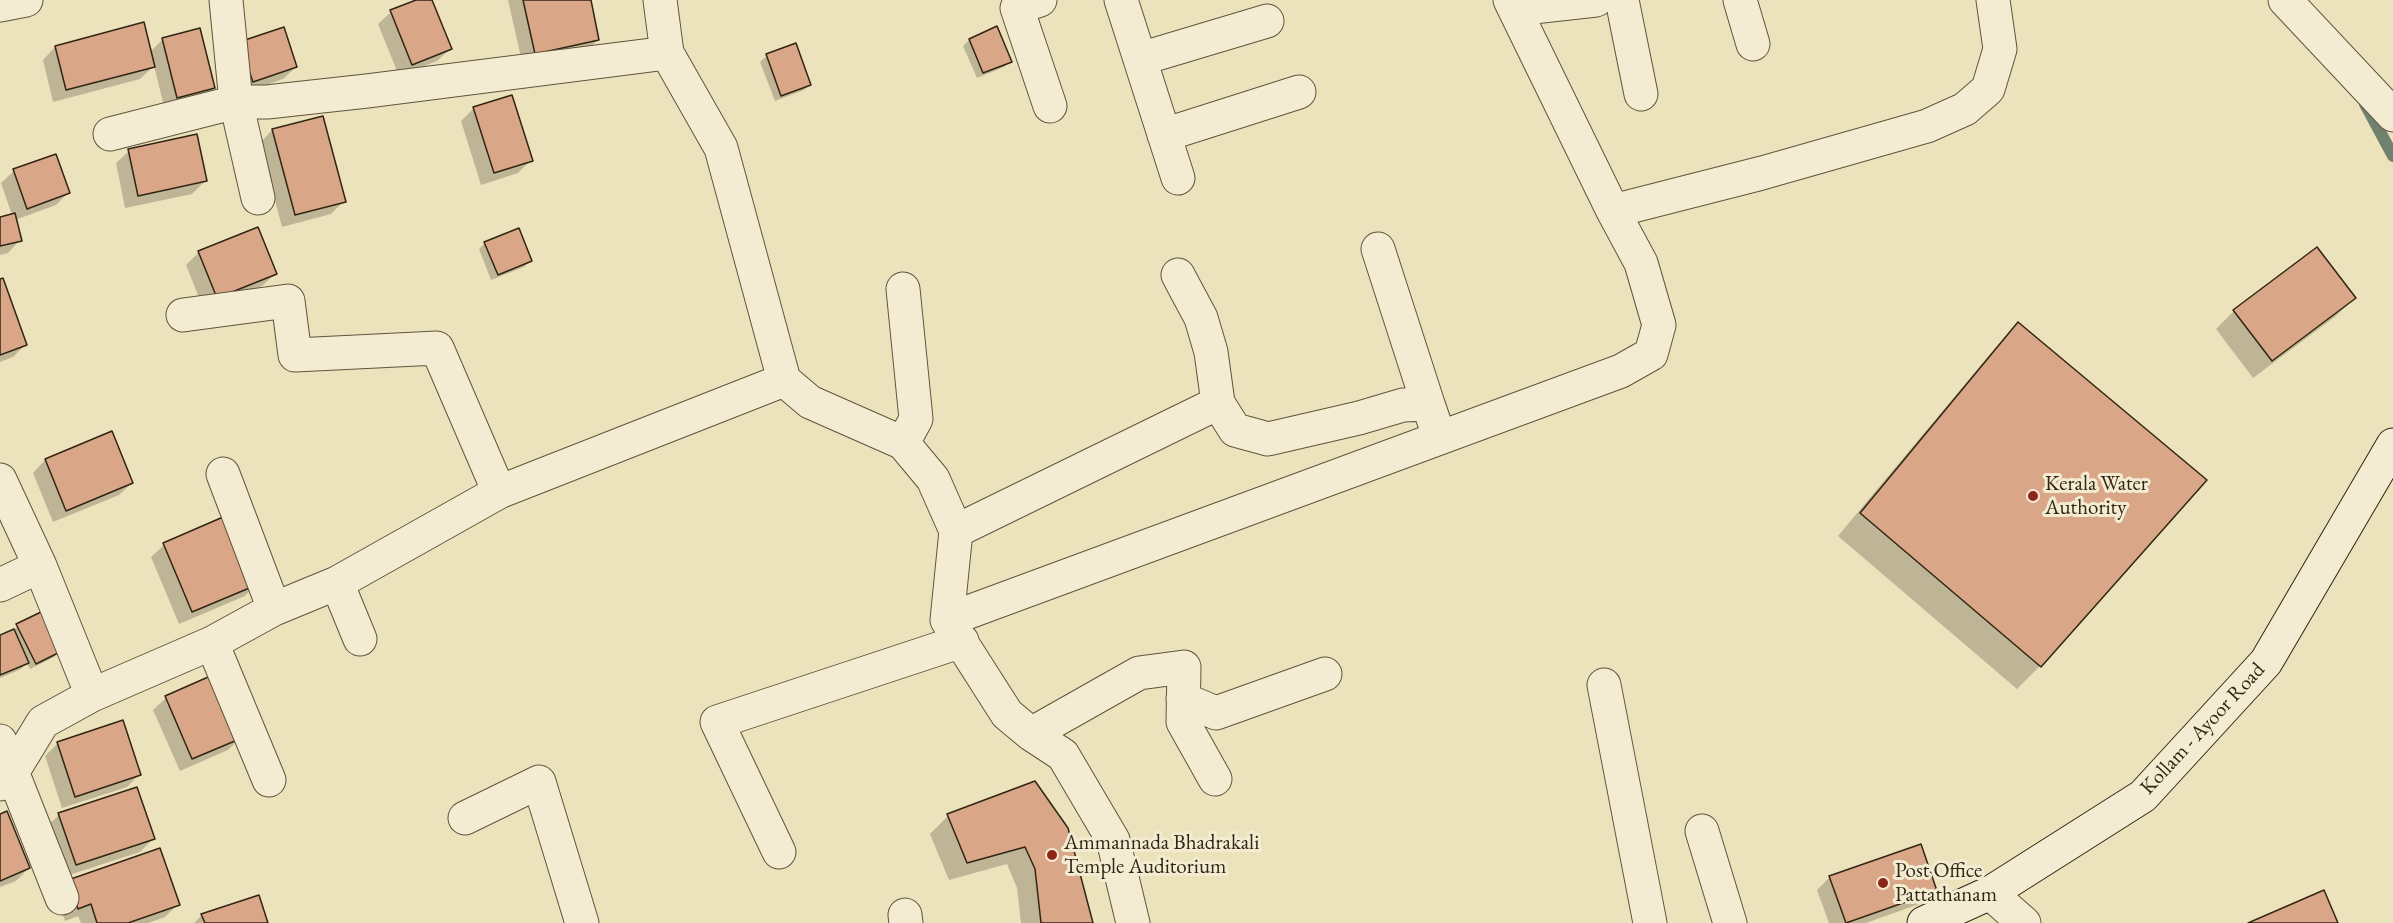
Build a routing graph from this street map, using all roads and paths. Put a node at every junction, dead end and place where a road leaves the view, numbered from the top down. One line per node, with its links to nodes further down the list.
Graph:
1 (26, 0): 12 (street)
2 (226, 0): 19 (street)
3 (660, 0): 15 (street)
4 (1040, 0): 20 (street)
5 (1121, 0): 16 (street)
6 (1596, 0): 11 (street)
7 (1622, 0): 18 (street)
8 (1740, 0): 14 (street)
9 (1993, 0): 26 (street)
10 (2285, 0): 21 (street)
11 (1513, 4): 26 (street)
12 (0, 5)
13 (1267, 21): 16 (street)
14 (1753, 44)
15 (667, 53): 19 (street); 31 (street)
16 (1140, 59): 23 (street)
17 (1299, 92): 23 (street)
18 (1641, 94)
19 (236, 102): 22 (street); 25 (street)
20 (1050, 106)
21 (2393, 115)
22 (110, 134)
23 (1164, 135): 24 (street)
24 (1178, 178)
25 (258, 198)
26 (1613, 211): 34 (street)
27 (1378, 249): 33 (street)
28 (1178, 275): 32 (street)
29 (903, 289): 35 (street)
30 (183, 315): 39 (street)
31 (784, 380): 35 (street); 39 (street)
32 (1218, 403): 33 (street); 40 (street)
33 (1428, 404): 34 (street)
34 (1439, 436): 45 (street)
35 (903, 443): 40 (street)
36 (2393, 445): 60 (street, Kollam - Ayoor Road)
37 (223, 474): 44 (street)
38 (0, 480): 41 (street)
39 (499, 492): 42 (street)
40 (956, 531): 45 (street)
41 (40, 567): 43 (street); 50 (street)
42 (337, 583): 44 (street); 46 (street)
43 (0, 585)
44 (274, 609): 47 (street)
45 (955, 631): 52 (street); 59 (street)
46 (360, 639)
47 (212, 644): 50 (street); 56 (street)
48 (1325, 674): 51 (street)
49 (1604, 685): 64 (street)
50 (92, 694): 54 (street)
51 (1183, 699): 52 (street); 55 (street)
52 (1031, 734): 63 (street)
53 (0, 741): 54 (street)
54 (6, 778): 61 (street)
55 (1215, 779)
56 (269, 780)
57 (465, 818): 62 (street)
58 (1702, 831): 65 (street)
59 (780, 852)
60 (1990, 893): 66 (street, Kollam - Ayoor Road); 67 (street)
61 (62, 898)
62 (582, 923)
63 (1133, 923)
64 (1650, 923)
65 (1730, 923)
66 (1924, 923)
67 (2024, 923)

